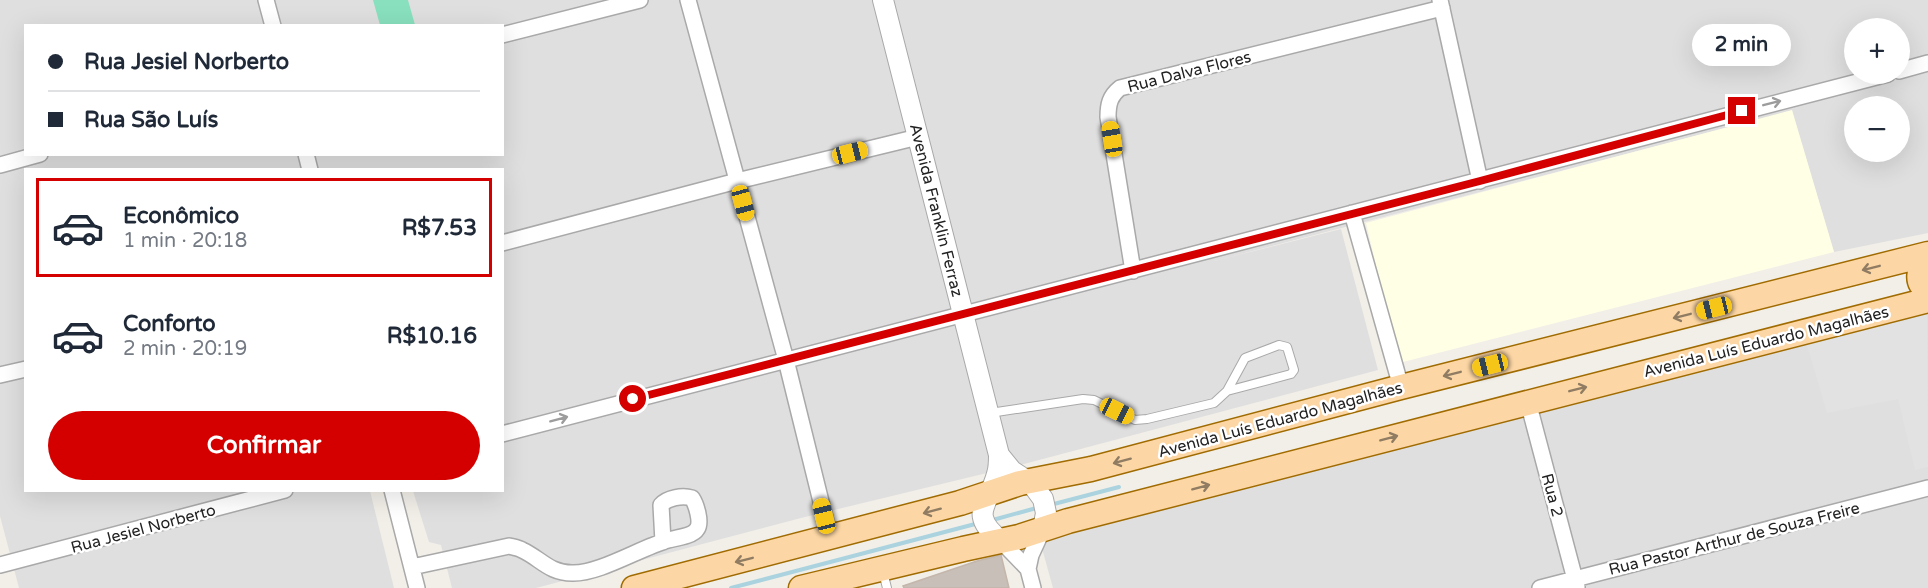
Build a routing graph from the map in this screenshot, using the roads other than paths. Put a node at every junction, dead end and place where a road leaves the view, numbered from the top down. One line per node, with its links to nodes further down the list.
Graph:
1 (266, 0): 6 (street)
2 (640, 0): 7 (street)
3 (688, 0): 14 (street)
4 (883, 0): 11 (street, Avenida Franklin Ferraz)
5 (1441, 4): 15 (street); 20 (street, Rua Dalva Flores)
6 (272, 24)
7 (504, 34)
8 (1928, 63): 9 (street)
9 (1910, 68)
10 (1850, 84): 15 (street, one-way to 10)
11 (918, 137): 14 (street); 23 (street, Avenida Franklin Ferraz)
12 (33, 156): 13 (street)
13 (0, 165)
14 (737, 181): 17 (street); 24 (street)
15 (1480, 181): 16 (street)
16 (1352, 213): 20 (street); 27 (street)
17 (504, 242)
18 (1928, 254): 27 (main road, Avenida Luís Eduardo Magalhães, one-way to 27)
19 (1928, 259): 21 (main road)
20 (1133, 271): 23 (street)
21 (1928, 291)
22 (1928, 300): 29 (main road, Avenida Luís Eduardo Magalhães, one-way to 22)
23 (963, 313): 24 (street); 30 (street, Avenida Franklin Ferraz)
24 (786, 360): 31 (street, one-way to 24); 40 (street)
25 (24, 369): 26 (street)
26 (0, 375)
27 (1401, 387): 33 (main road, Avenida Luís Eduardo Magalhães, one-way to 33)
28 (1227, 391): 28 (lane); 30 (lane)
29 (1528, 402): 38 (main road, Avenida Luís Eduardo Magalhães, one-way to 29); 46 (street, Rua 2)
30 (988, 413): 32 (street, Avenida Franklin Ferraz)
31 (504, 433)
32 (999, 455): 33 (street); 37 (street)
33 (1033, 485): 37 (main road, Avenida Luís Eduardo Magalhães); 38 (street)
34 (1928, 488): 46 (street, Rua Pastor Arthur de Souza Freire)
35 (277, 492): 42 (street, Rua Jesiel Norberto)
36 (393, 492): 43 (street)
37 (986, 500): 39 (street); 40 (main road, Avenida Luís Eduardo Magalhães, one-way to 40)
38 (1044, 525): 39 (main road, Avenida Luís Eduardo Magalhães); 44 (street)
39 (996, 537): 44 (street); 45 (main road, Avenida Luís Eduardo Magalhães)
40 (830, 538): 48 (main road, Avenida Luís Eduardo Magalhães, one-way to 48)
41 (663, 542): 43 (street)
42 (0, 565)
43 (412, 567): 47 (street)
44 (1028, 569): 50 (street)
45 (884, 578): 49 (main road, Avenida Luís Eduardo Magalhães)
46 (1576, 583): 51 (street, Rua Pastor Arthur de Souza Freire)
47 (417, 588)
48 (634, 588)
49 (801, 588)
50 (1033, 588)
51 (1540, 588)

